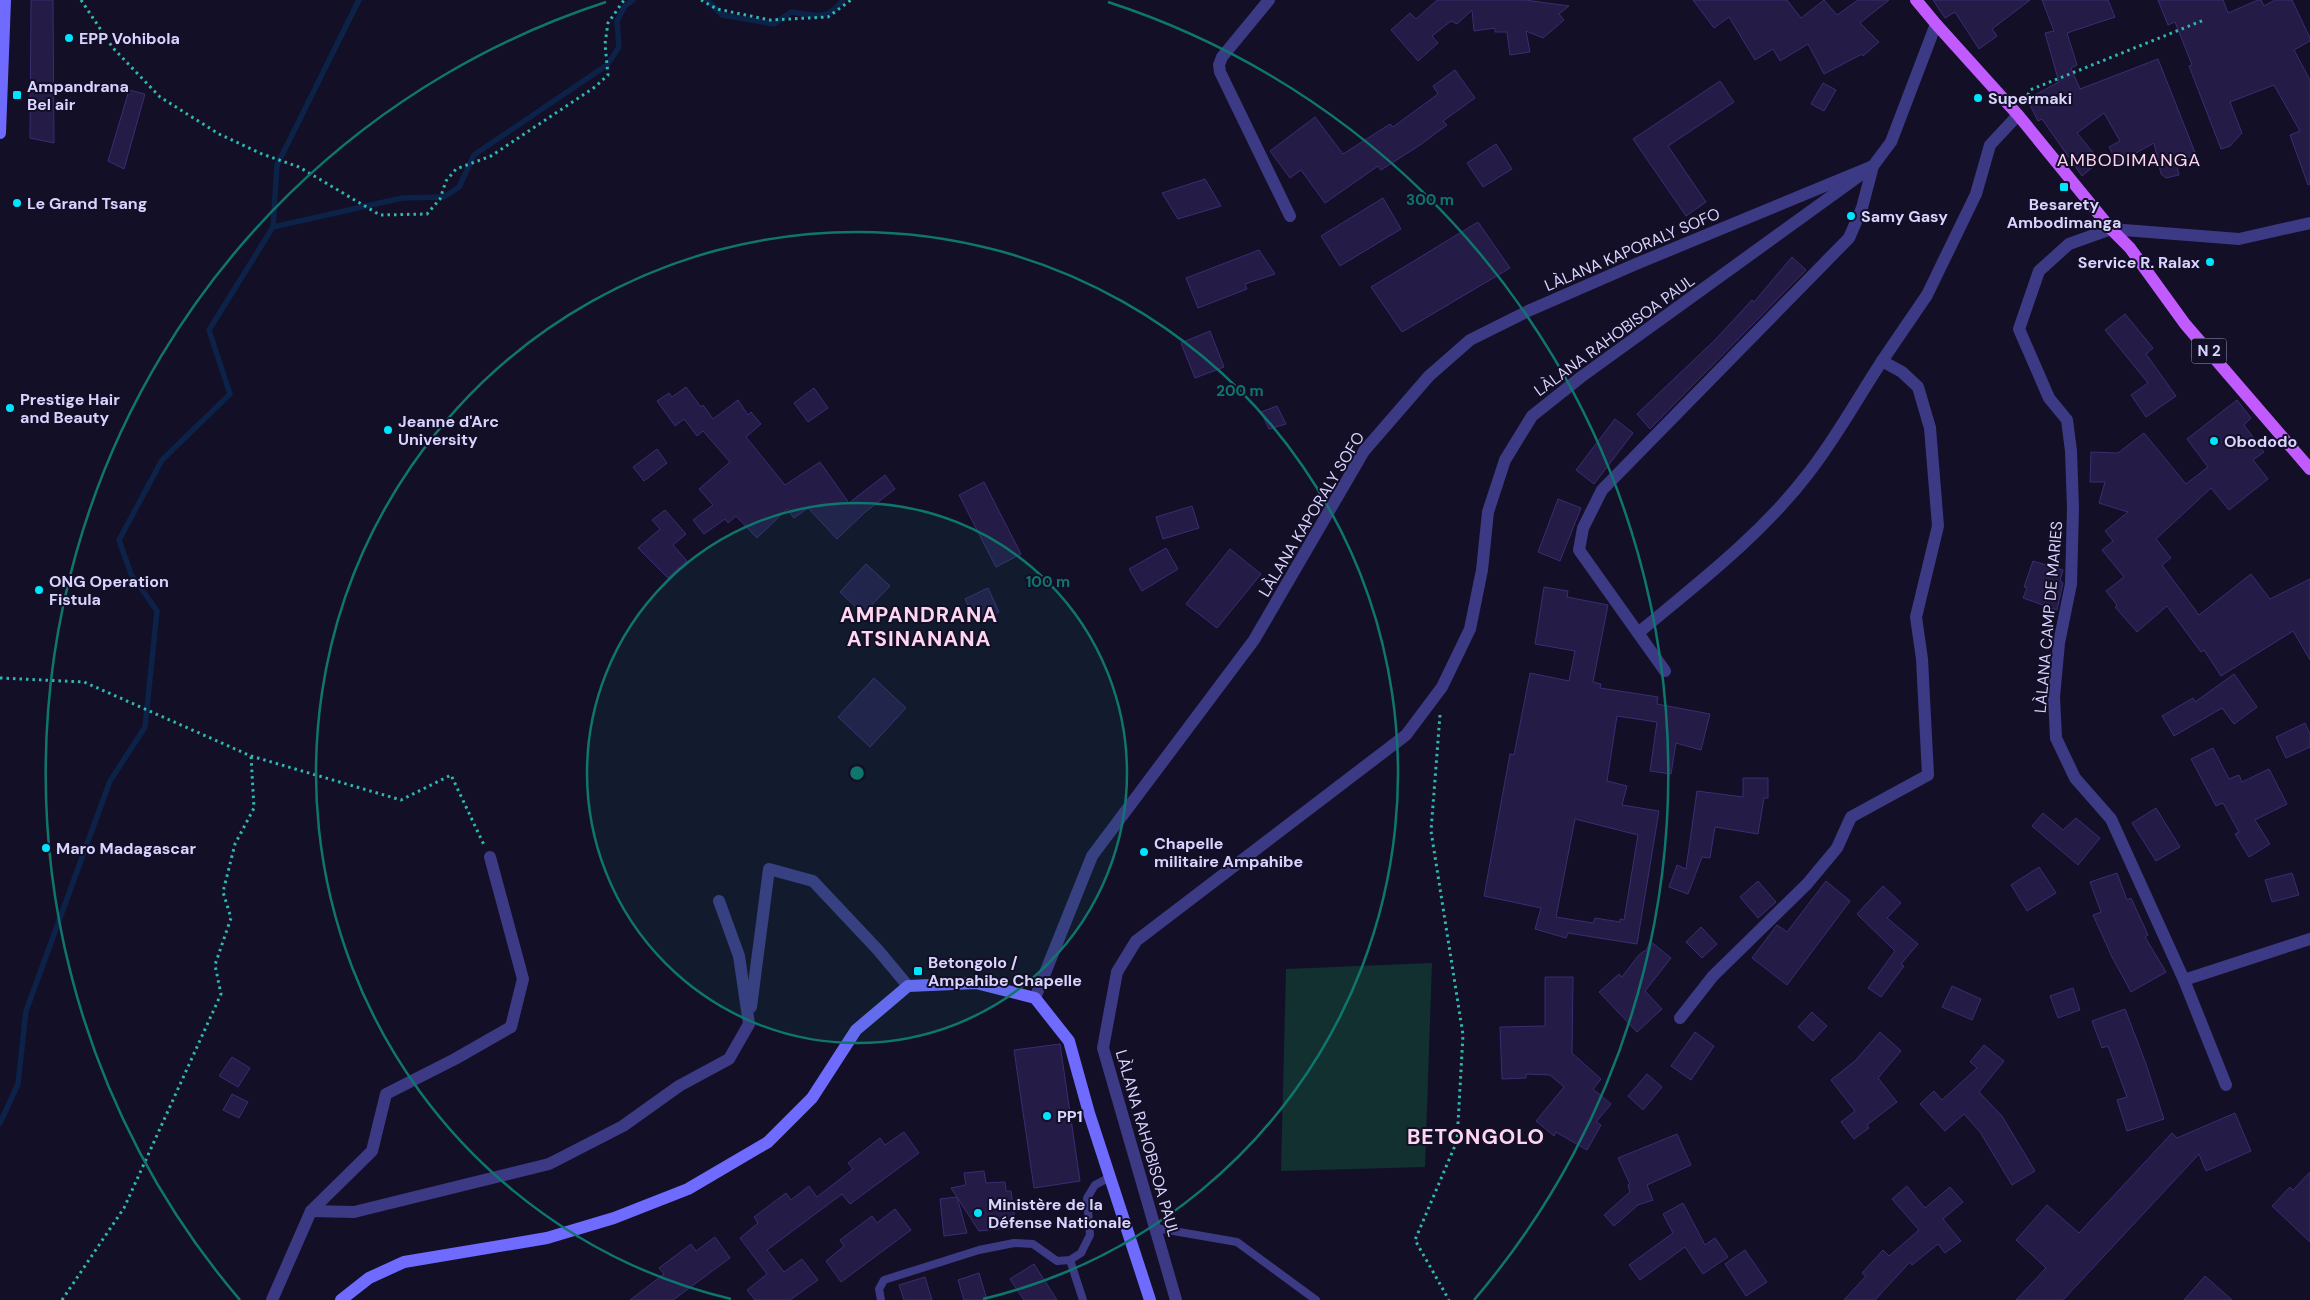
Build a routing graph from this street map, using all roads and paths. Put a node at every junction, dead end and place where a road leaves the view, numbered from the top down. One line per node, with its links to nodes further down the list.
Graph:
1 (5, 0): 11 (street)
2 (81, 0): 3 (path)
3 (624, 0)
4 (701, 0): 5 (path)
5 (851, 0)
6 (1269, 0): 13 (street)
7 (1916, 0): 9 (main road, N 2)
8 (2204, 20): 10 (path)
9 (1936, 24): 10 (main road, N 2); 12 (street)
10 (2018, 115): 15 (main road, N 2); 16 (street)
11 (0, 133)
12 (1873, 166): 18 (street); 21 (street, LÀLANA RAHOBISOA PAUL); 28 (street, LÀLANA KAPORALY SOFO)
13 (1290, 216)
14 (2310, 223): 15 (street)
15 (2111, 229): 17 (main road, N 2); 26 (street, LÀLANA CAMP DE MARIES)
16 (1882, 361): 18 (street); 29 (street)
17 (2310, 469)
18 (1638, 633): 19 (street)
19 (1665, 671)
20 (0, 678): 22 (path)
21 (1442, 687): 34 (street, LÀLANA RAHOBISOA PAUL); 44 (path)
22 (251, 756): 23 (path); 36 (path)
23 (490, 857): 33 (street)
24 (719, 901): 30 (street)
25 (2309, 942): 26 (street)
26 (2184, 980): 31 (street, LÀLANA CAMP DE MARIES)
27 (908, 986): 28 (street); 30 (street); 38 (street)
28 (1035, 998): 32 (street)
29 (1680, 1018)
30 (749, 1024): 33 (street)
31 (2226, 1086)
32 (1110, 1177): 35 (lane); 41 (street)
33 (311, 1211): 37 (street)
34 (1156, 1228): 42 (street, LÀLANA RAHOBISOA PAUL); 43 (lane)
35 (1070, 1260): 39 (lane); 40 (lane)
36 (62, 1300)
37 (272, 1300)
38 (341, 1300)
39 (881, 1300)
40 (1083, 1300)
41 (1150, 1300)
42 (1176, 1300)
43 (1316, 1300)
44 (1449, 1300)

